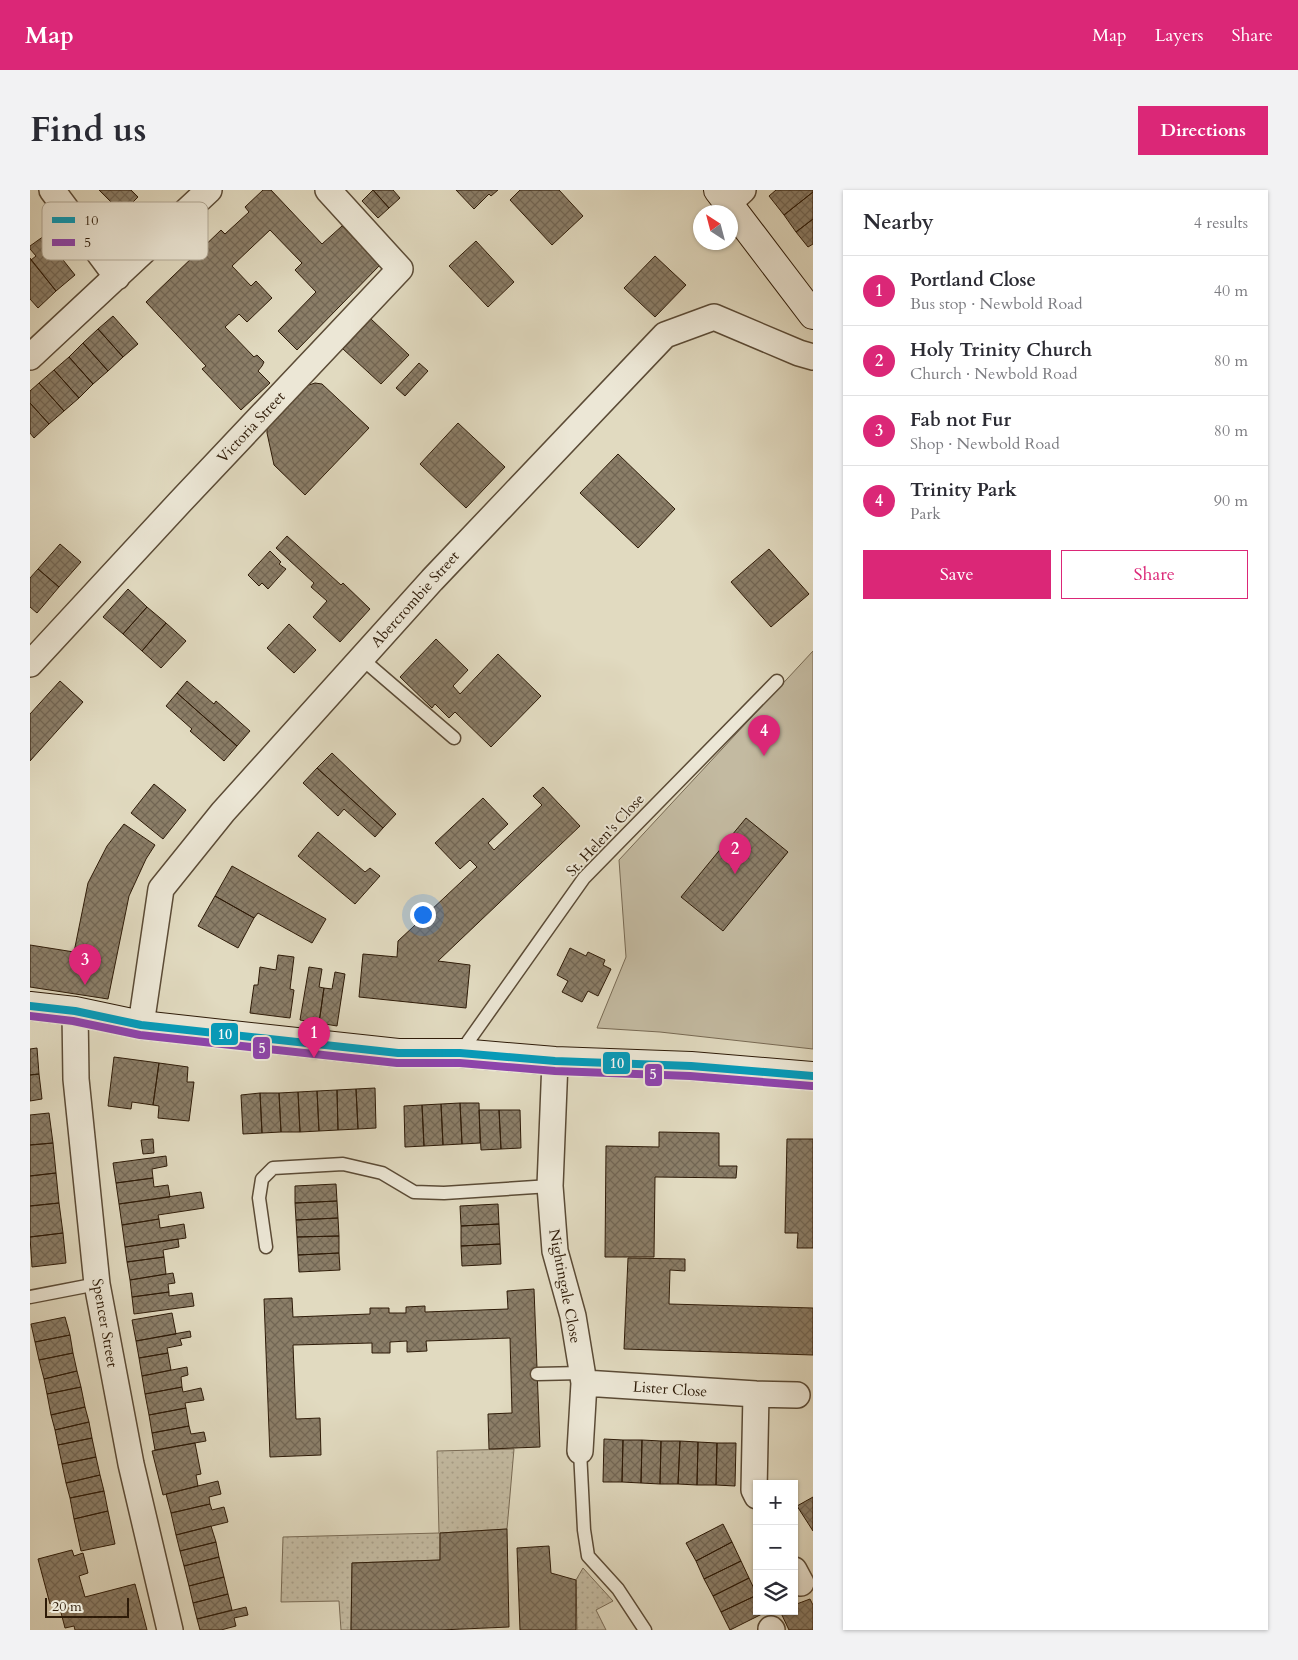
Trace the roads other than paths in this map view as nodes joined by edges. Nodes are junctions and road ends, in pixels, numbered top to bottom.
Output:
1 (52, 190) edge
2 (209, 190) edge
3 (328, 190) edge
4 (730, 195) edge
5 (61, 202) edge
6 (196, 202) edge
7 (104, 260) edge
8 (135, 260) edge
9 (117, 277) junction
10 (813, 315) edge
11 (30, 357) edge
12 (813, 357) edge
13 (361, 658) junction
14 (30, 664) edge
15 (777, 681) dead end
16 (454, 738) dead end
17 (30, 1006) edge
18 (75, 1011) junction
19 (141, 1025) junction
20 (460, 1052) junction
21 (555, 1061) junction
22 (813, 1076) edge
23 (550, 1186) junction
24 (266, 1247) dead end
25 (97, 1284) junction
26 (30, 1297) edge
27 (537, 1374) dead end
28 (583, 1378) junction
29 (756, 1394) junction
30 (797, 1395) dead end
31 (580, 1451) joint
32 (754, 1480) edge
33 (170, 1630) edge
34 (645, 1630) edge

1 - 5 street
2 - 6 street
3 - 14 street, Victoria Street
4 - 10 main road
7 - 9 street
8 - 9 street
9 - 11 street
12 - 13 street, Abercrombie Street
13 - 16 lane
13 - 19 street, Abercrombie Street
15 - 20 lane, St. Helen's Close
17 - 18 main road
18 - 19 main road
18 - 25 street, Spencer Street
19 - 20 main road
20 - 21 main road
21 - 22 main road
21 - 23 street, Nightingale Close
23 - 24 lane
23 - 28 street, Nightingale Close
25 - 26 lane
25 - 33 street, Spencer Street
27 - 28 lane
28 - 29 street, Lister Close
28 - 31 street, Nightingale Close
29 - 30 street, Lister Close
29 - 32 street
31 - 34 lane

